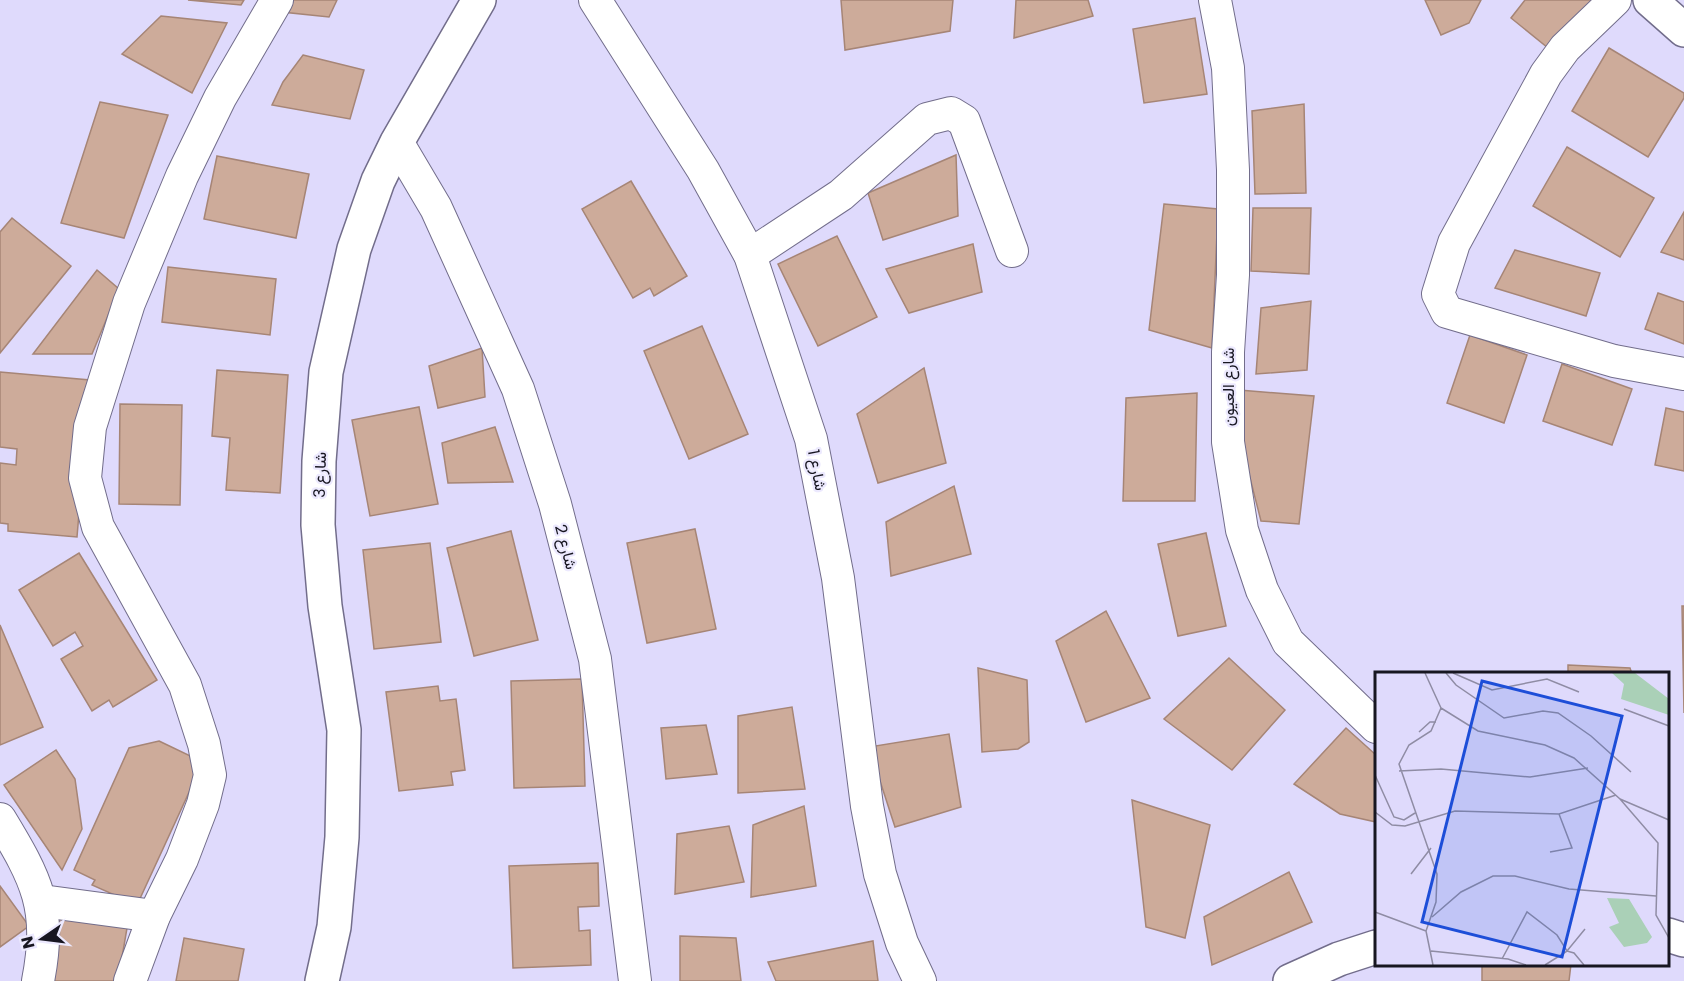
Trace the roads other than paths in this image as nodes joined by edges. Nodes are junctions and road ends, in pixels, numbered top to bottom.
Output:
1 (277, 0) edge
2 (479, 0) edge
3 (595, 0) edge
4 (1215, 0) edge
5 (1615, 0) edge
6 (1650, 0) edge
7 (1684, 30) edge
8 (397, 142) junction
9 (1012, 250) dead end
10 (750, 255) junction
11 (1684, 374) edge
12 (1375, 725) edge
13 (0, 819) edge
14 (42, 901) junction
15 (154, 916) junction
16 (1669, 935) edge
17 (1684, 940) edge
18 (1375, 947) edge
19 (38, 981) edge
20 (130, 981) edge
21 (322, 981) edge
22 (635, 981) edge
23 (920, 981) edge
24 (1290, 981) edge

1 - 15 street
2 - 8 street, شارع 3
3 - 10 street, شارع 1
4 - 12 street, شارع العيون
5 - 11 street
6 - 7 street
8 - 21 street, شارع 3
8 - 22 street, شارع 2
9 - 10 street
10 - 23 street, شارع 1
13 - 14 street
14 - 15 street
14 - 19 street
15 - 20 street
16 - 17 street
18 - 24 street

